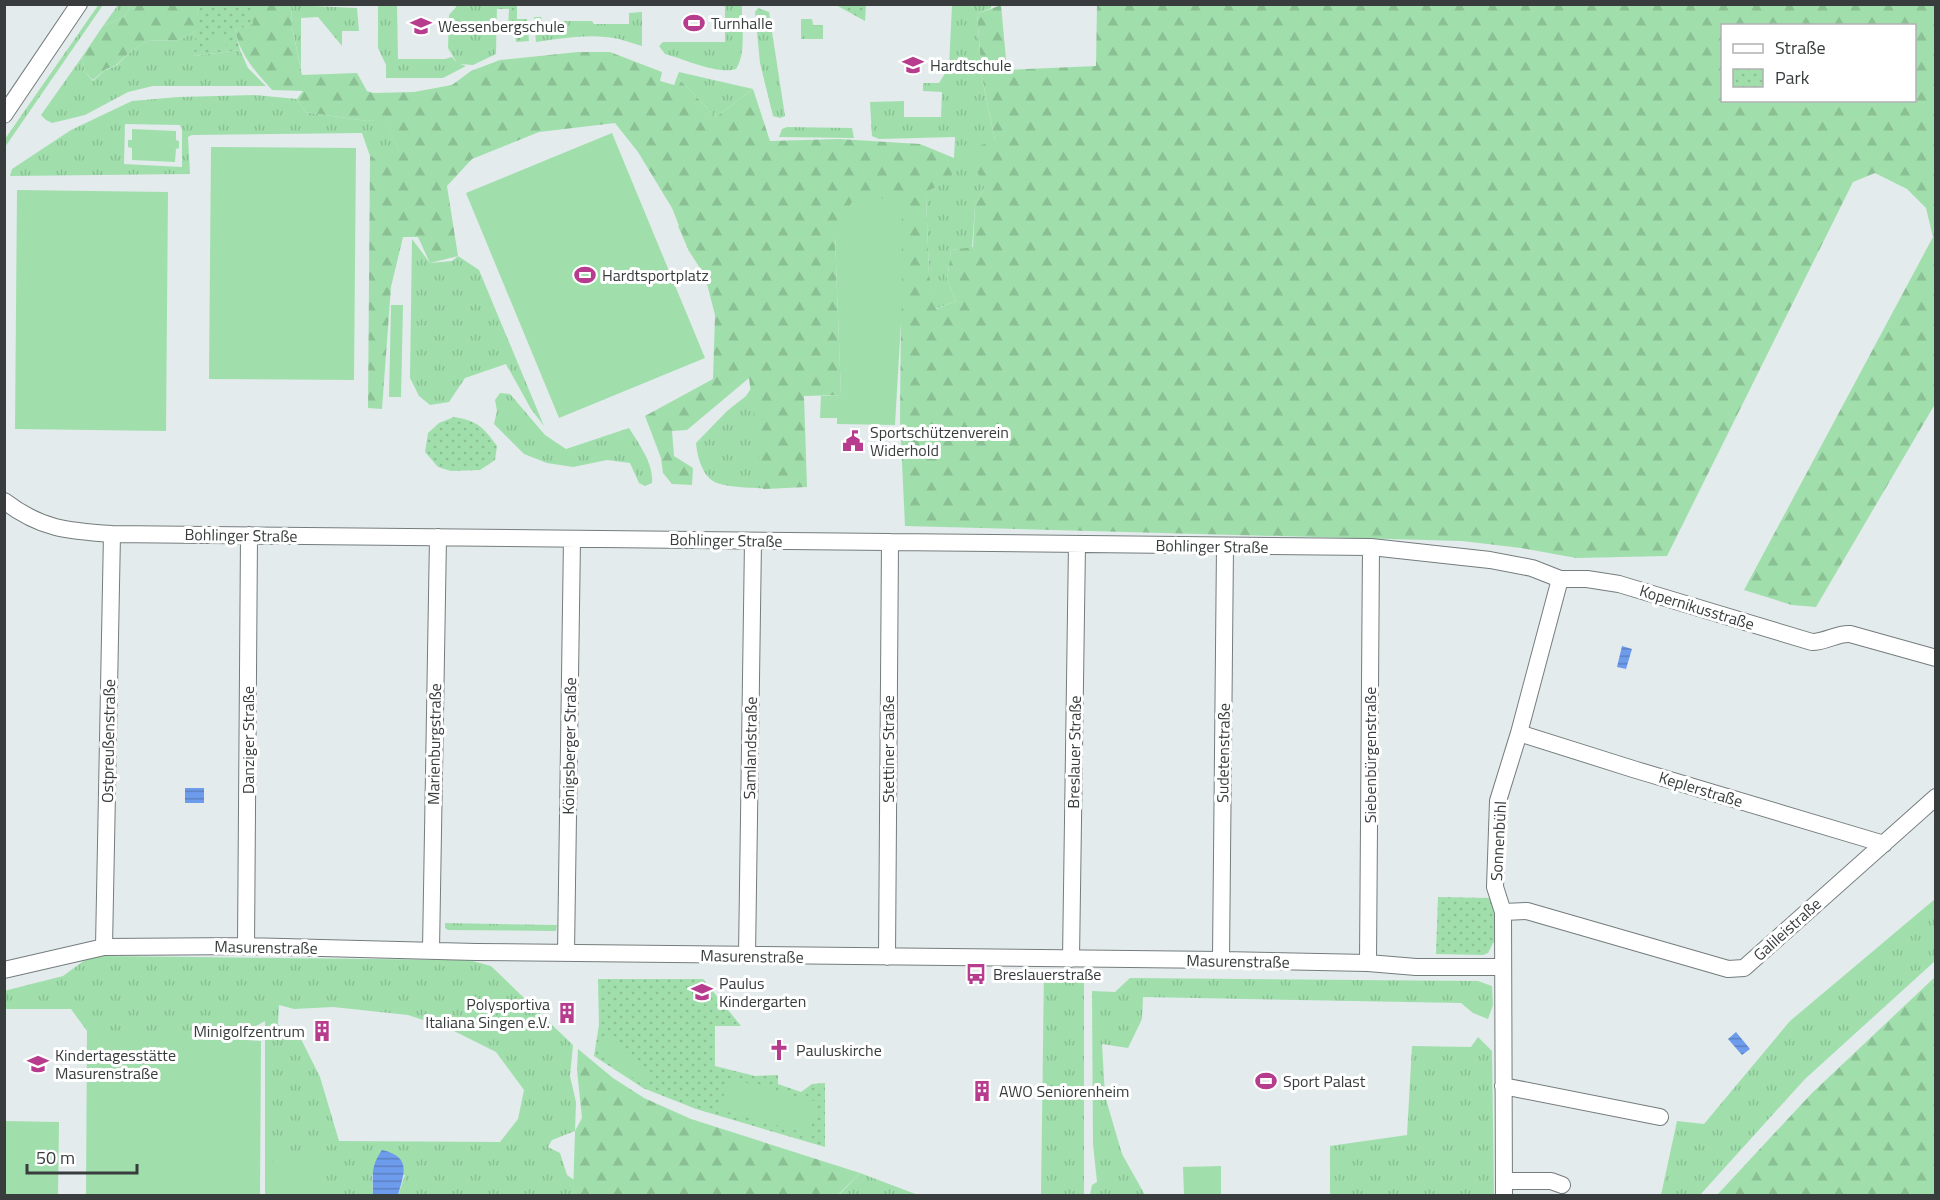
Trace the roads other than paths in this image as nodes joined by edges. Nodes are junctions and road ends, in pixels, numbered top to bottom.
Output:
1 (79, 4) edge
2 (4, 115) edge
3 (4, 501) edge
4 (112, 534) junction
5 (249, 535) junction
6 (438, 537) junction
7 (572, 539) junction
8 (753, 541) junction
9 (890, 542) junction
10 (1077, 544) junction
11 (1225, 546) junction
12 (1371, 547) junction
13 (1456, 555) joint
14 (1560, 579) junction
15 (1935, 658) edge
16 (1519, 732) junction
17 (1935, 798) edge
18 (1884, 844) junction
19 (1503, 912) junction
20 (246, 946) junction
21 (104, 947) junction
22 (430, 950) junction
23 (566, 953) junction
24 (747, 956) junction
25 (886, 957) junction
26 (1071, 960) junction
27 (1221, 960) junction
28 (1368, 963) junction
29 (1503, 967) junction
30 (4, 970) edge
31 (1503, 1086) junction
32 (1660, 1117) dead end
33 (1562, 1185) dead end
34 (1504, 1188) edge

1 - 2 street
3 - 4 street, Bohlinger Straße
4 - 5 street, Bohlinger Straße
4 - 21 street, Ostpreußenstraße
5 - 6 street, Bohlinger Straße
5 - 20 street, Danziger Straße
6 - 7 street, Bohlinger Straße
6 - 22 street, Marienburgstraße
7 - 8 street, Bohlinger Straße
7 - 23 street, Königsberger Straße
8 - 9 street, Bohlinger Straße
8 - 24 street, Samlandstraße
9 - 10 street, Bohlinger Straße
9 - 25 street, Stettiner Straße
10 - 11 street, Bohlinger Straße
10 - 26 street, Breslauer Straße
11 - 12 street, Bohlinger Straße
11 - 27 street, Sudetenstraße
12 - 13 street, Bohlinger Straße
12 - 28 street, Siebenbürgenstraße
13 - 14 street, Kopernikusstraße
14 - 15 street, Kopernikusstraße
14 - 16 street, Sonnenbühl
16 - 18 street, Keplerstraße
16 - 19 street, Sonnenbühl
17 - 18 street, Galileistraße
18 - 19 street, Galileistraße
19 - 29 street, Sonnenbühl
20 - 21 street, Masurenstraße
20 - 22 street, Masurenstraße
21 - 30 street, Masurenstraße
22 - 23 street, Masurenstraße
23 - 24 street, Masurenstraße
24 - 25 street, Masurenstraße
25 - 26 street, Masurenstraße
26 - 27 street, Masurenstraße
27 - 28 street, Masurenstraße
28 - 29 street, Masurenstraße
29 - 31 street, Sonnenbühl
31 - 32 street
31 - 34 street, Sonnenbühl
33 - 34 street, Sonnenbühl

